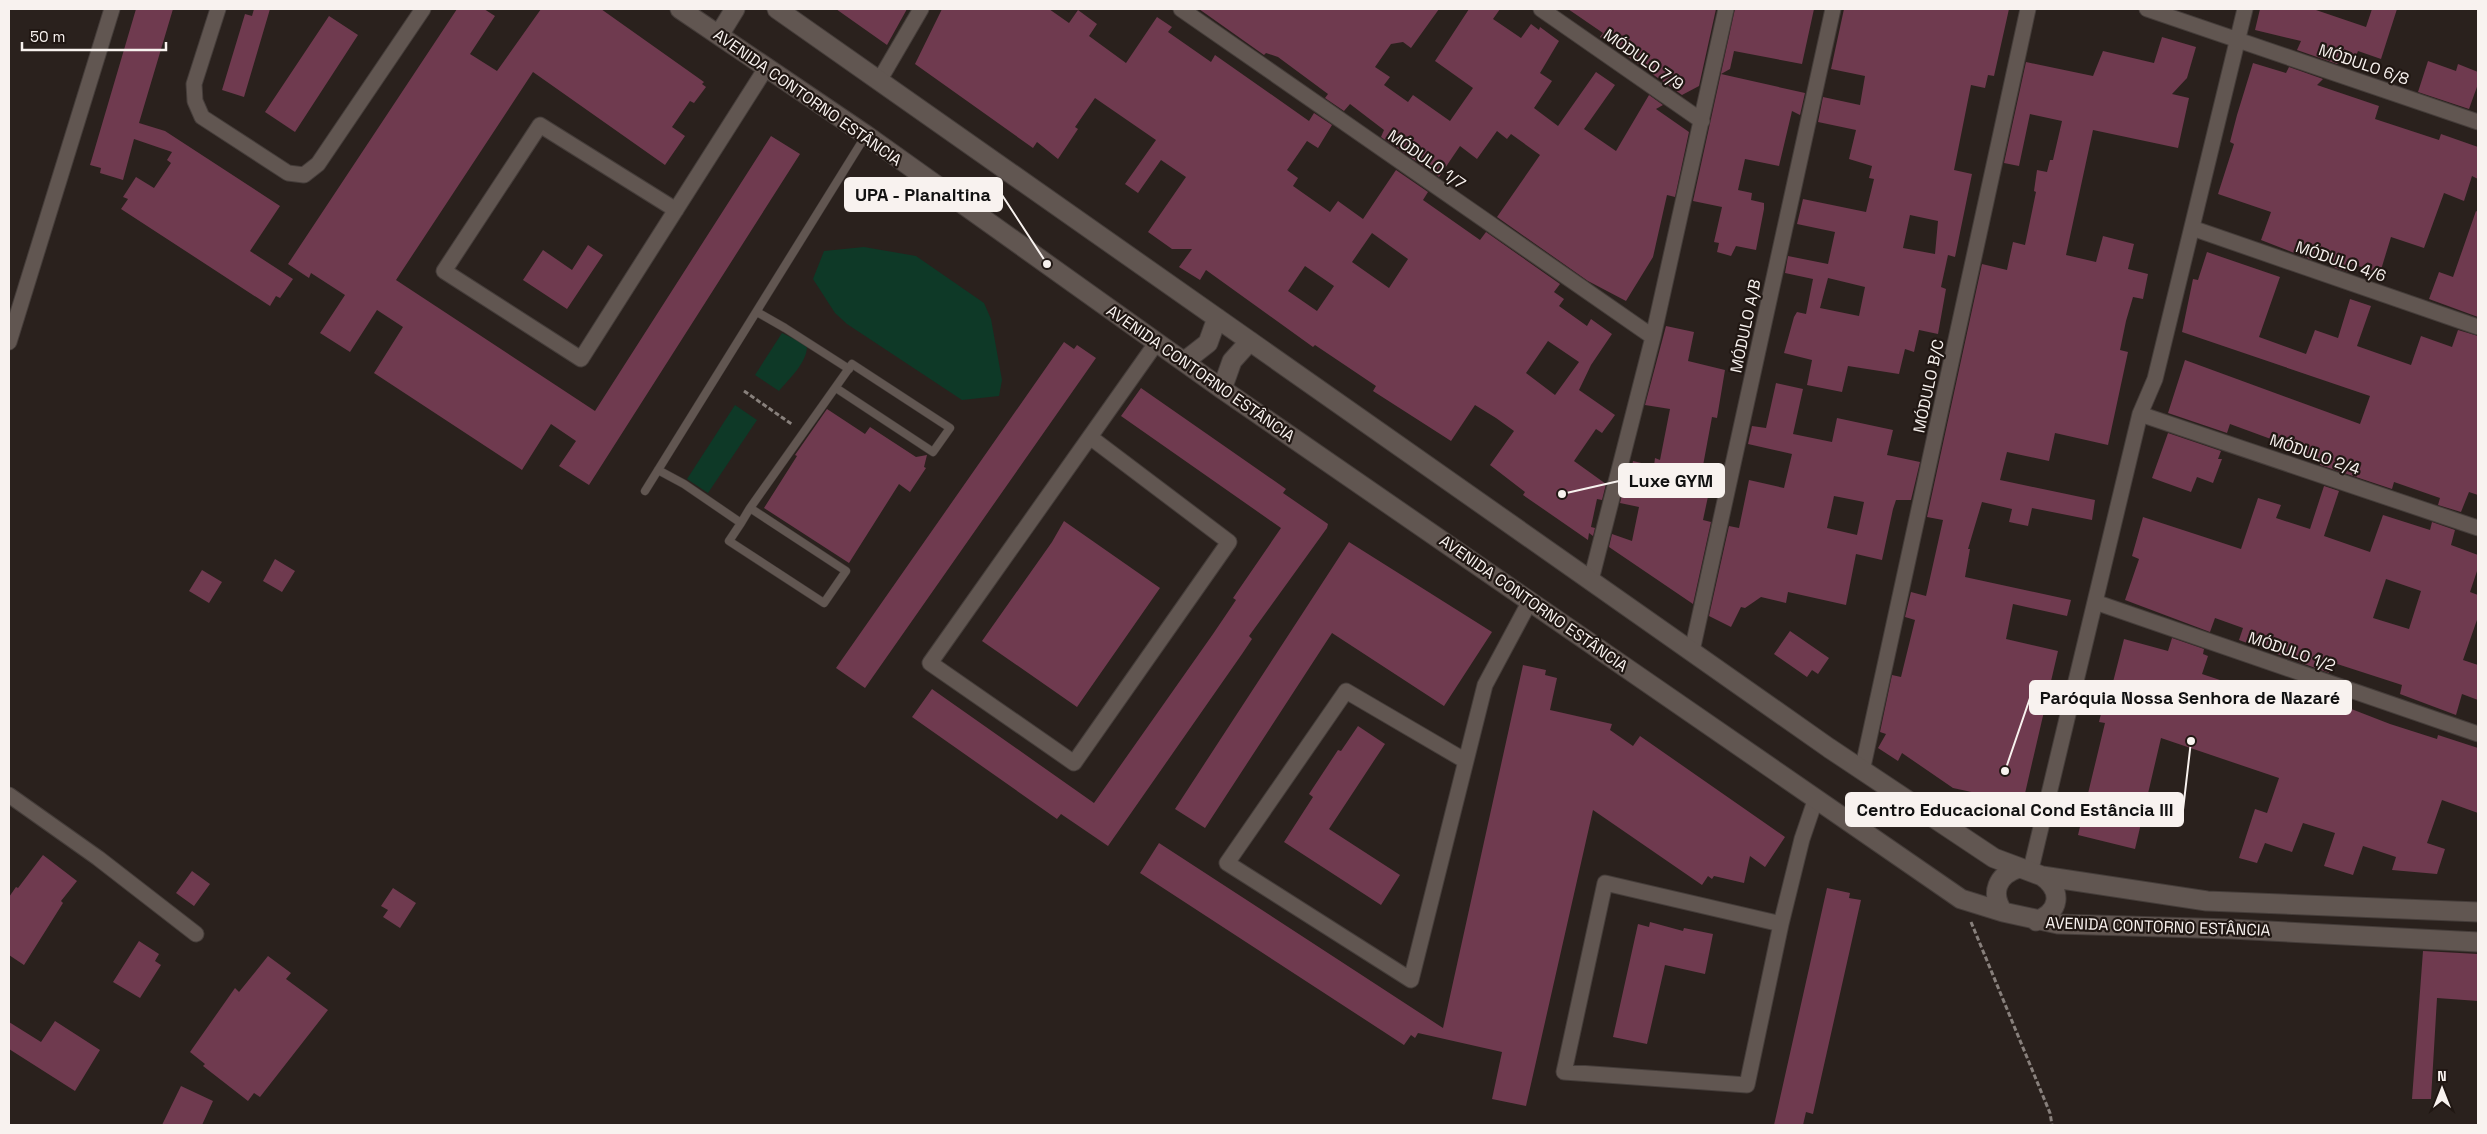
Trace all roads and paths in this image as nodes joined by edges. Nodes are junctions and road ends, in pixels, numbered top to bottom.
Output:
1 (112, 9) edge
2 (218, 9) edge
3 (424, 9) edge
4 (680, 9) edge
5 (735, 9) edge
6 (777, 9) edge
7 (921, 9) edge
8 (1181, 9) edge
9 (1541, 9) edge
10 (1726, 9) edge
11 (1833, 9) edge
12 (2028, 9) edge
13 (2147, 9) edge
14 (2245, 9) edge
15 (719, 35) junction
16 (2238, 39) junction
17 (766, 68) junction
18 (879, 81) junction
19 (1702, 121) junction
20 (2478, 122) edge
21 (866, 135) junction
22 (676, 210) junction
23 (2192, 228) junction
24 (757, 312) junction
25 (1217, 318) junction
26 (2478, 326) edge
27 (1652, 337) junction
28 (1250, 341) junction
29 (9, 342) edge
30 (1158, 342) junction
31 (1185, 362) junction
32 (849, 369) junction
33 (836, 388) junction
34 (1222, 388) junction
35 (744, 391) dead end
36 (2140, 414) junction
37 (804, 433) junction
38 (1090, 437) junction
39 (658, 470) junction
40 (644, 491) dead end
41 (750, 508) junction
42 (741, 523) junction
43 (2478, 528) edge
44 (1590, 580) junction
45 (1530, 601) junction
46 (2095, 602) junction
47 (1692, 651) junction
48 (2478, 734) edge
49 (1464, 760) junction
50 (1862, 771) junction
51 (9, 795) edge
52 (1816, 798) junction
53 (2030, 872) junction
54 (1961, 899) junction
55 (2003, 912) junction
56 (2478, 912) edge
57 (2036, 921) junction
58 (1781, 924) junction
59 (196, 934) dead end
60 (2478, 942) edge
61 (2052, 1125) edge

1 - 29 street
2 - 3 street
4 - 15 street, AVENIDA CONTORNO ESTÂNCIA
5 - 15 street
6 - 18 street, AVENIDA CONTORNO ESTÂNCIA
7 - 18 street
8 - 27 street, MÓDULO 1/7
9 - 19 street, MÓDULO 7/9
10 - 19 street
11 - 47 street, MÓDULO A/B
12 - 50 street, MÓDULO B/C
13 - 16 street, MÓDULO 6/8
14 - 16 street
15 - 17 street, AVENIDA CONTORNO ESTÂNCIA
16 - 20 street, MÓDULO 6/8
16 - 23 street
17 - 21 street, AVENIDA CONTORNO ESTÂNCIA
17 - 22 street
18 - 25 street, AVENIDA CONTORNO ESTÂNCIA
19 - 27 street
21 - 24 lane
21 - 30 street, AVENIDA CONTORNO ESTÂNCIA
22 - 22 street
23 - 26 street, MÓDULO 4/6
23 - 36 street
24 - 32 lane
24 - 39 lane
25 - 28 street, AVENIDA CONTORNO ESTÂNCIA
25 - 31 street
27 - 44 street
28 - 34 street
28 - 44 street, AVENIDA CONTORNO ESTÂNCIA
30 - 31 street, AVENIDA CONTORNO ESTÂNCIA
30 - 38 street
31 - 34 street, AVENIDA CONTORNO ESTÂNCIA
32 - 33 lane
32 - 33 lane
33 - 37 lane
34 - 45 street, AVENIDA CONTORNO ESTÂNCIA
35 - 37 path
36 - 43 street, MÓDULO 2/4
36 - 46 street
37 - 41 lane
38 - 38 street
39 - 40 lane
39 - 42 lane
41 - 42 lane
41 - 42 lane
44 - 47 street, AVENIDA CONTORNO ESTÂNCIA
45 - 49 street
45 - 52 street, AVENIDA CONTORNO ESTÂNCIA
46 - 48 street, MÓDULO 1/2
46 - 53 street
47 - 50 street, AVENIDA CONTORNO ESTÂNCIA
49 - 49 street
50 - 53 street, AVENIDA CONTORNO ESTÂNCIA
51 - 59 street
52 - 54 street, AVENIDA CONTORNO ESTÂNCIA
52 - 58 street
53 - 55 street
53 - 56 street, AVENIDA CONTORNO ESTÂNCIA
53 - 57 street
54 - 55 street, AVENIDA CONTORNO ESTÂNCIA
54 - 61 path
55 - 57 street, AVENIDA CONTORNO ESTÂNCIA
57 - 60 street, AVENIDA CONTORNO ESTÂNCIA
58 - 58 street

